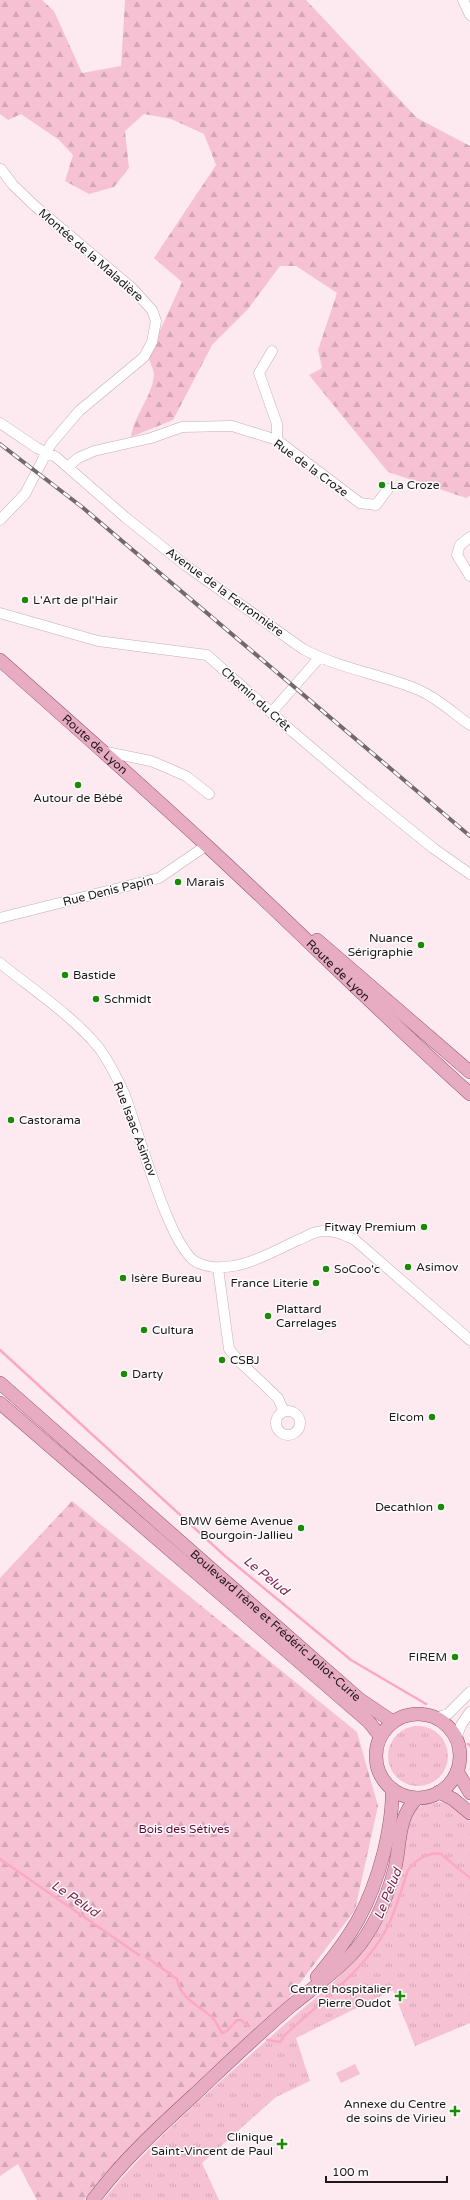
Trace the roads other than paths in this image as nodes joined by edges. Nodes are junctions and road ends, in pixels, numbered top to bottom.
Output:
1 (463, 0) edge
2 (470, 15) edge
3 (1, 169) edge
4 (272, 351) dead end
5 (0, 423) edge
6 (277, 440) junction
7 (47, 452) junction
8 (68, 467) junction
9 (388, 489) dead end
10 (0, 520) edge
11 (470, 537) edge
12 (470, 576) edge
13 (0, 613) edge
14 (319, 658) junction
15 (0, 660) edge
16 (271, 713) junction
17 (470, 725) edge
18 (106, 752) junction
19 (209, 794) dead end
20 (207, 845) junction
21 (470, 874) edge
22 (0, 918) edge
23 (0, 963) edge
24 (470, 1072) edge
25 (470, 1094) edge
26 (218, 1268) junction
27 (470, 1340) edge
28 (0, 1383) edge
29 (0, 1404) edge
30 (284, 1412) dead end
31 (470, 1692) edge
32 (470, 1712) edge
33 (436, 1718) junction
34 (393, 1722) junction
35 (380, 1736) junction
36 (456, 1739) junction
37 (457, 1771) junction
38 (392, 1789) junction
39 (439, 1792) junction
40 (470, 1793) edge
41 (417, 1798) junction
42 (470, 1813) edge
43 (292, 2005) junction
44 (93, 2200) edge

1 - 2 street
3 - 7 street, Montée de la Maladière
4 - 6 street
5 - 7 street, Avenue de la Ferronnière
6 - 8 street, Rue de la Croze
6 - 9 street, Rue de la Croze
7 - 8 street, Avenue de la Ferronnière
7 - 10 street, Montée de la Maladière
8 - 14 street, Avenue de la Ferronnière
11 - 12 street
13 - 16 street, Chemin du Crêt
14 - 16 street
14 - 17 street, Avenue de la Ferronnière
15 - 18 main road, Route de Lyon
16 - 21 street, Chemin du Crêt
18 - 19 street
18 - 20 main road, Route de Lyon
20 - 22 street, Rue Denis Papin
20 - 24 main road, Route de Lyon
20 - 25 main road, Route de Lyon
23 - 26 street, Rue Isaac Asimov
26 - 27 street, Rue Isaac Asimov
26 - 30 street
28 - 34 main road, Boulevard Irène et Frédéric Joliot-Curie
29 - 35 main road, Boulevard Irène et Frédéric Joliot-Curie
31 - 33 street
32 - 36 street
33 - 34 main road
33 - 36 main road
34 - 35 main road
35 - 38 main road
36 - 37 main road
37 - 39 main road
37 - 40 main road
38 - 41 main road
38 - 43 main road
39 - 41 main road
39 - 42 main road
41 - 43 main road
43 - 44 main road

